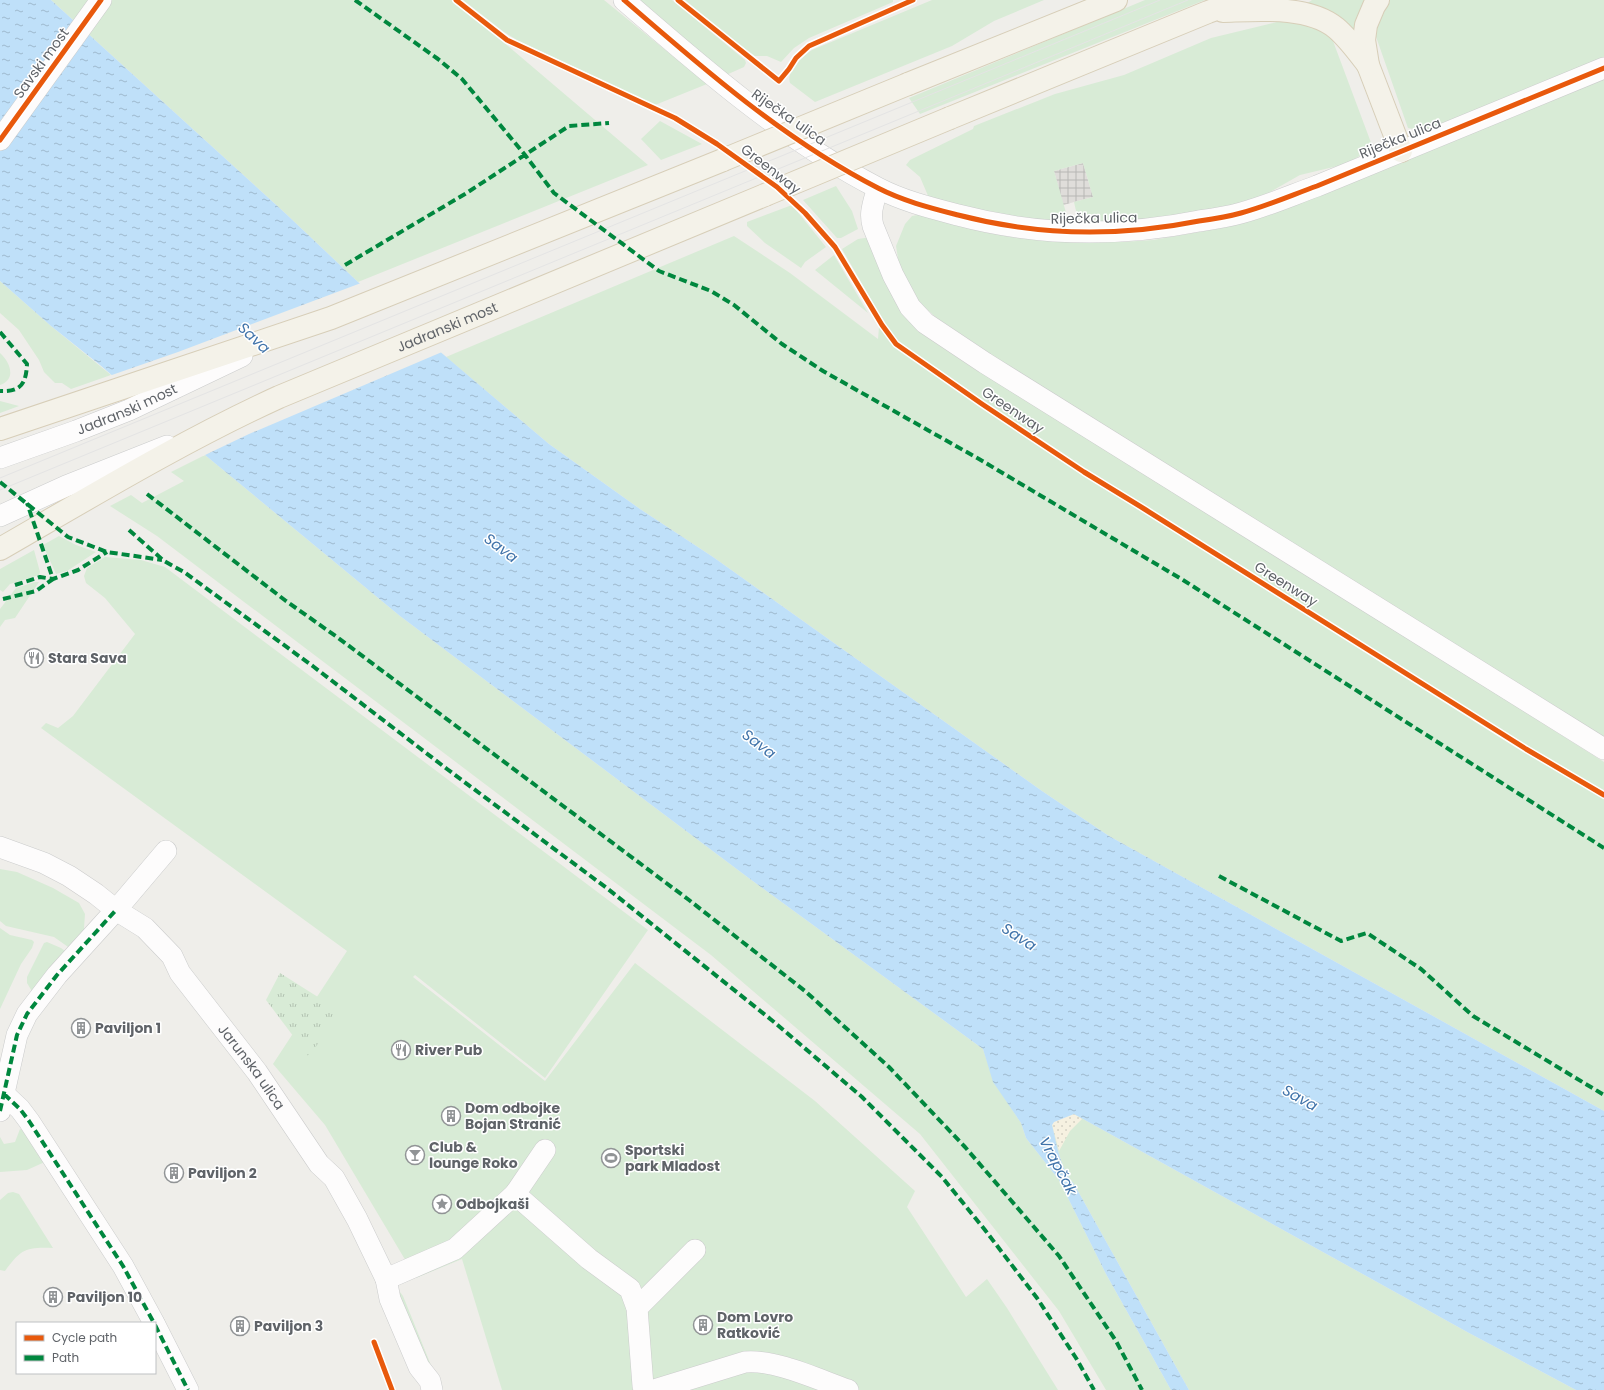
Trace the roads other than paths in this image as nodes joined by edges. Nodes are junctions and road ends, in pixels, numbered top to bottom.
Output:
1 (101, 0) edge
2 (624, 0) edge
3 (1116, 0) edge
4 (1241, 0) edge
5 (1378, 0) edge
6 (1208, 12) junction
7 (1368, 65) junction
8 (1604, 68) edge
9 (0, 140) edge
10 (1401, 151) junction
11 (875, 197) dead end
12 (293, 331) junction
13 (0, 429) edge
14 (205, 432) junction
15 (0, 458) edge
16 (0, 516) edge
17 (0, 549) edge
18 (1604, 749) edge
19 (0, 847) edge
20 (166, 851) dead end
21 (116, 910) junction
22 (2, 1103) edge
23 (545, 1150) dead end
24 (515, 1194) junction
25 (695, 1250) dead end
26 (388, 1289) junction
27 (637, 1308) junction
28 (153, 1322) edge
29 (156, 1328) edge
30 (419, 1367) junction
31 (188, 1390) edge
32 (423, 1390) edge
33 (432, 1390) edge
34 (645, 1390) edge
35 (654, 1390) edge
36 (848, 1390) edge

1 - 9 street, Savski most
2 - 10 street, Riječka ulica
3 - 12 main road, Jadranski most, bridge
4 - 6 main road, Jadranski most
5 - 7 main road
6 - 7 main road
6 - 14 main road, Jadranski most, bridge
7 - 10 main road
8 - 10 street, Riječka ulica
11 - 18 street
12 - 13 main road, Jadranski most
12 - 15 street, Jadranski most
14 - 16 street, Jadranski most
14 - 17 main road, Jadranski most
19 - 21 street, Jarunska ulica
20 - 21 street
21 - 22 street
21 - 26 street, Jarunska ulica
22 - 28 street
23 - 24 street
24 - 26 street
24 - 27 street
25 - 27 street
26 - 30 street, Jarunska ulica
27 - 34 street
29 - 31 street
30 - 32 street, Jarunska ulica
30 - 33 street, Jarunska ulica
35 - 36 street

